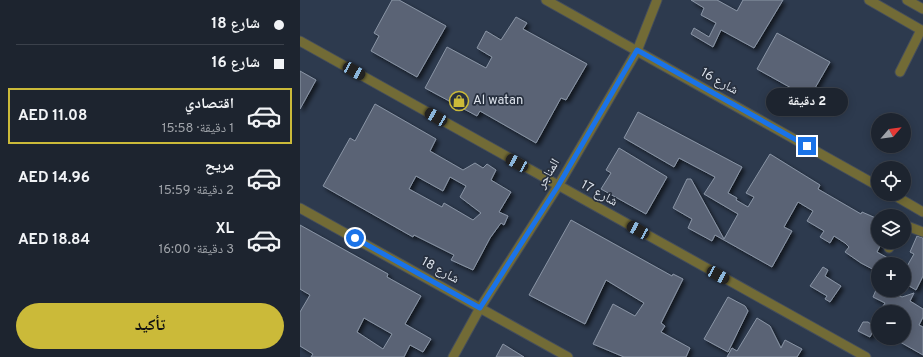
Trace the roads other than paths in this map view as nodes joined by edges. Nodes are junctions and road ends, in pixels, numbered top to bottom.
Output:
1 (546, 0) edge
2 (657, 0) edge
3 (869, 0) edge
4 (907, 0) edge
5 (923, 9) edge
6 (922, 30) edge
7 (300, 41) edge
8 (637, 50) junction
9 (900, 72) dead end
10 (871, 182) edge
11 (558, 186) junction
12 (904, 201) edge
13 (300, 208) edge
14 (923, 212) edge
15 (911, 228) edge
16 (923, 232) edge
17 (480, 308) junction
18 (453, 357) edge
19 (568, 357) edge
20 (866, 357) edge

1 - 8 street, شارع 16
2 - 8 street, المناجر
3 - 6 street
4 - 5 street
6 - 9 street
7 - 11 street, شارع 17
8 - 10 street, شارع 16
8 - 11 street, المناجر
11 - 17 street, المناجر
11 - 20 street, شارع 17
12 - 14 street
13 - 17 street, شارع 18
15 - 16 street
17 - 18 street, المناجر
17 - 19 street, شارع 18

